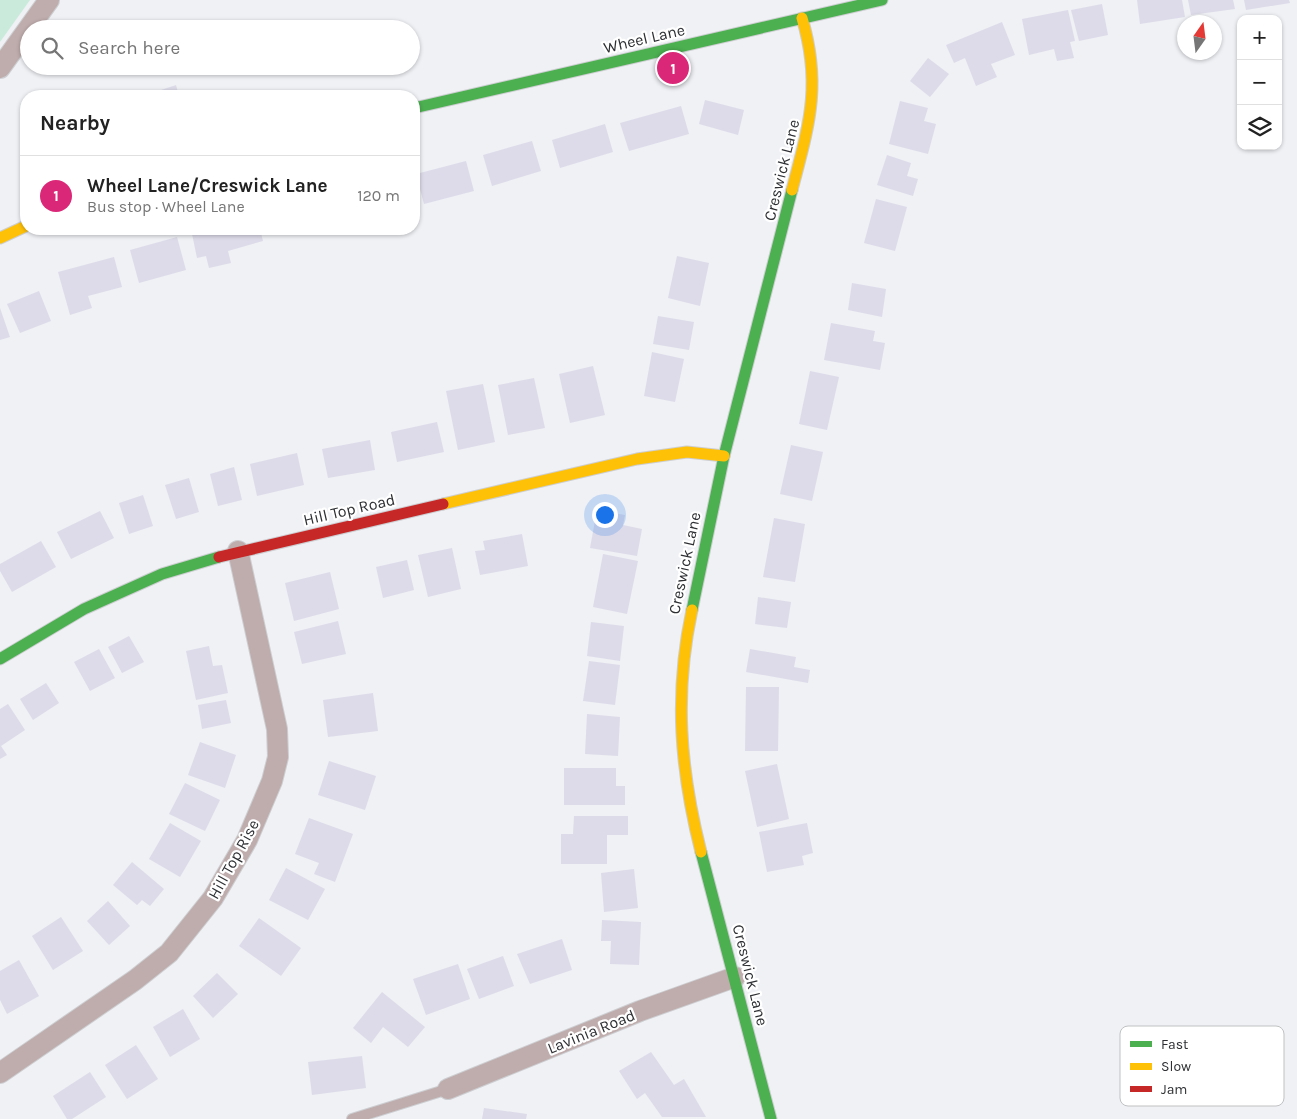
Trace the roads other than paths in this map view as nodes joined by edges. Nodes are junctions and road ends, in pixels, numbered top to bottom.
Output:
1 (49, 0) edge
2 (882, 0) edge
3 (802, 18) junction
4 (35, 20) edge
5 (20, 40) edge
6 (0, 68) edge
7 (420, 107) edge
8 (20, 229) edge
9 (0, 238) edge
10 (724, 456) junction
11 (238, 551) junction
12 (0, 658) edge
13 (735, 977) junction
14 (0, 1073) edge
15 (448, 1089) joint
16 (352, 1119) edge
17 (771, 1119) edge

1 - 4 street
2 - 3 street, Wheel Lane
3 - 7 street, Wheel Lane
3 - 10 street, Creswick Lane
5 - 6 street
8 - 9 street
10 - 11 street, Hill Top Road
10 - 13 street, Creswick Lane
11 - 12 street, Hill Top Road
11 - 14 street, Hill Top Rise
13 - 15 street, Lavinia Road
13 - 17 street, Creswick Lane
15 - 16 lane

